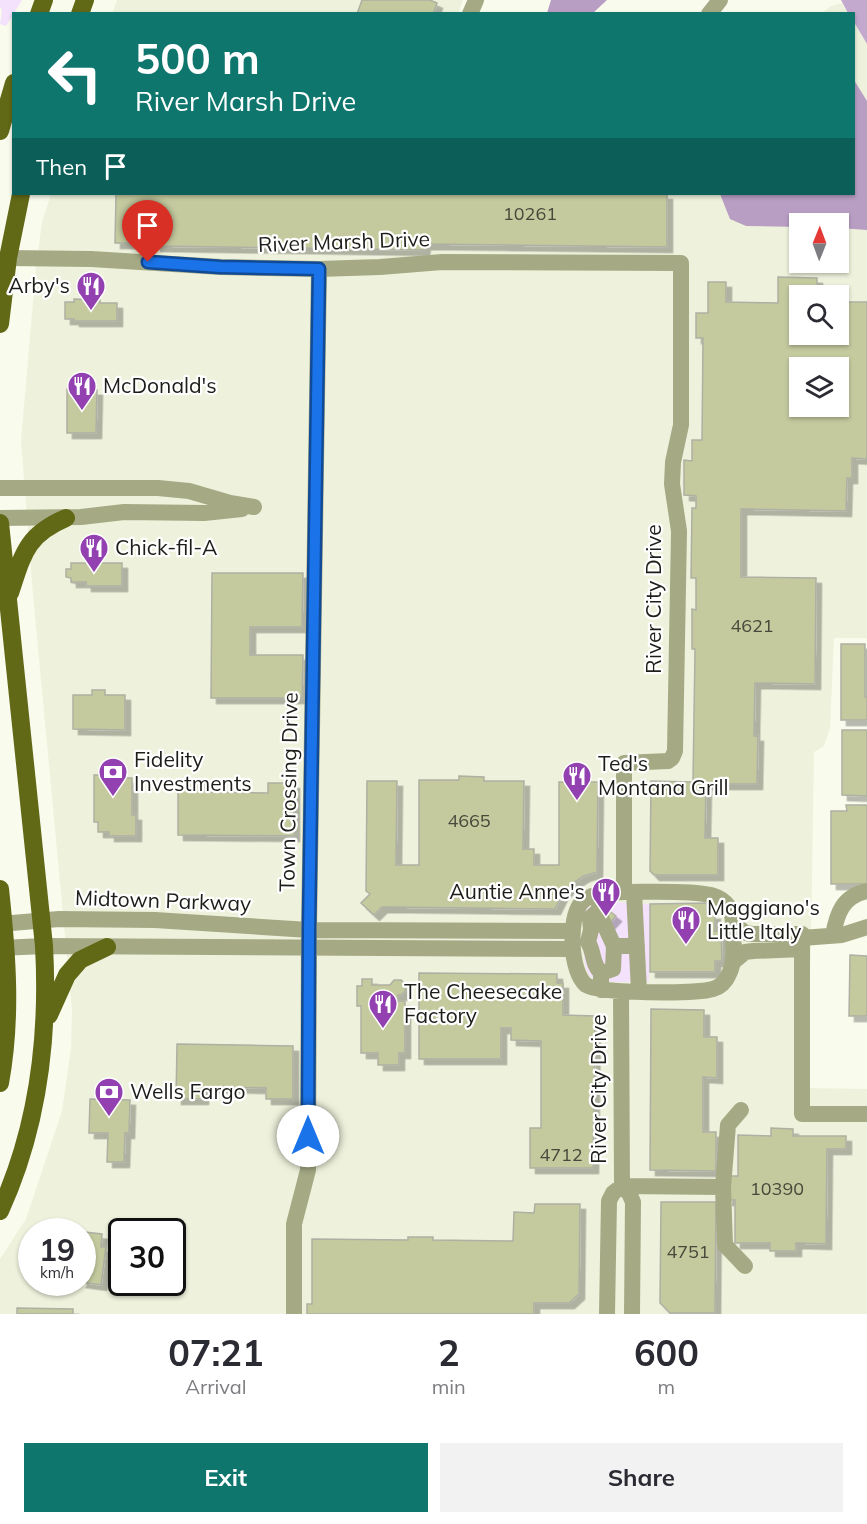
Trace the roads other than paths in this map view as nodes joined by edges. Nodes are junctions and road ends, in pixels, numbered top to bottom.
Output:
1 (720, 0) edge
2 (711, 12) edge
3 (12, 90) edge
4 (0, 131) edge
5 (21, 195) edge
6 (8, 258) junction
7 (681, 263) joint
8 (319, 269) junction
9 (0, 324) edge
10 (0, 488) edge
11 (0, 518) edge
12 (66, 518) junction
13 (0, 523) edge
14 (8, 600) junction
15 (0, 889) edge
16 (867, 891) edge
17 (629, 892) junction
18 (584, 919) junction
19 (41, 920) junction
20 (2, 924) edge
21 (733, 924) junction
22 (867, 927) edge
23 (309, 930) junction
24 (833, 935) junction
25 (802, 941) junction
26 (44, 946) junction
27 (107, 946) junction
28 (637, 946) junction
29 (308, 947) junction
30 (3, 948) edge
31 (573, 949) junction
32 (613, 950) junction
33 (733, 962) junction
34 (596, 963) junction
35 (577, 971) junction
36 (601, 990) junction
37 (639, 991) junction
38 (621, 992) junction
39 (45, 1025) junction
40 (0, 1083) edge
41 (741, 1110) dead end
42 (867, 1114) edge
43 (622, 1186) junction
44 (723, 1187) junction
45 (0, 1211) edge
46 (745, 1266) dead end
47 (294, 1314) edge
48 (607, 1314) edge
49 (632, 1314) edge

1 - 2 street
3 - 4 main road
5 - 6 main road
6 - 8 street, River Marsh Drive
6 - 9 main road
7 - 8 street, River Marsh Drive
7 - 17 street, River City Drive
8 - 23 street, Town Crossing Drive
10 - 12 street
11 - 12 street
12 - 14 main road
13 - 14 main road
14 - 19 main road
15 - 20 main road
16 - 24 street
17 - 18 street
17 - 21 street
17 - 28 street
18 - 23 street, Midtown Parkway
18 - 31 street
18 - 32 street
18 - 34 street
19 - 20 street, Midtown Parkway
19 - 23 street, Midtown Parkway
19 - 26 main road
20 - 30 main road
21 - 25 street
21 - 33 street
22 - 24 street
23 - 29 street, Town Crossing Drive
24 - 25 street
25 - 33 street
25 - 42 street
26 - 27 street, Midtown Parkway
26 - 30 street, Midtown Parkway
26 - 39 main road
27 - 29 street, Midtown Parkway
27 - 39 main road
28 - 32 street
28 - 37 street
29 - 31 street, Midtown Parkway
29 - 47 street, Town Crossing Drive
30 - 40 main road
31 - 35 street
32 - 34 street
33 - 37 street
34 - 35 street
34 - 36 street
35 - 36 street
36 - 38 street
37 - 38 street
38 - 43 street, River City Drive
39 - 45 main road
41 - 44 street
43 - 44 street
43 - 48 street, River City Drive
43 - 49 street, River City Drive
44 - 46 street

